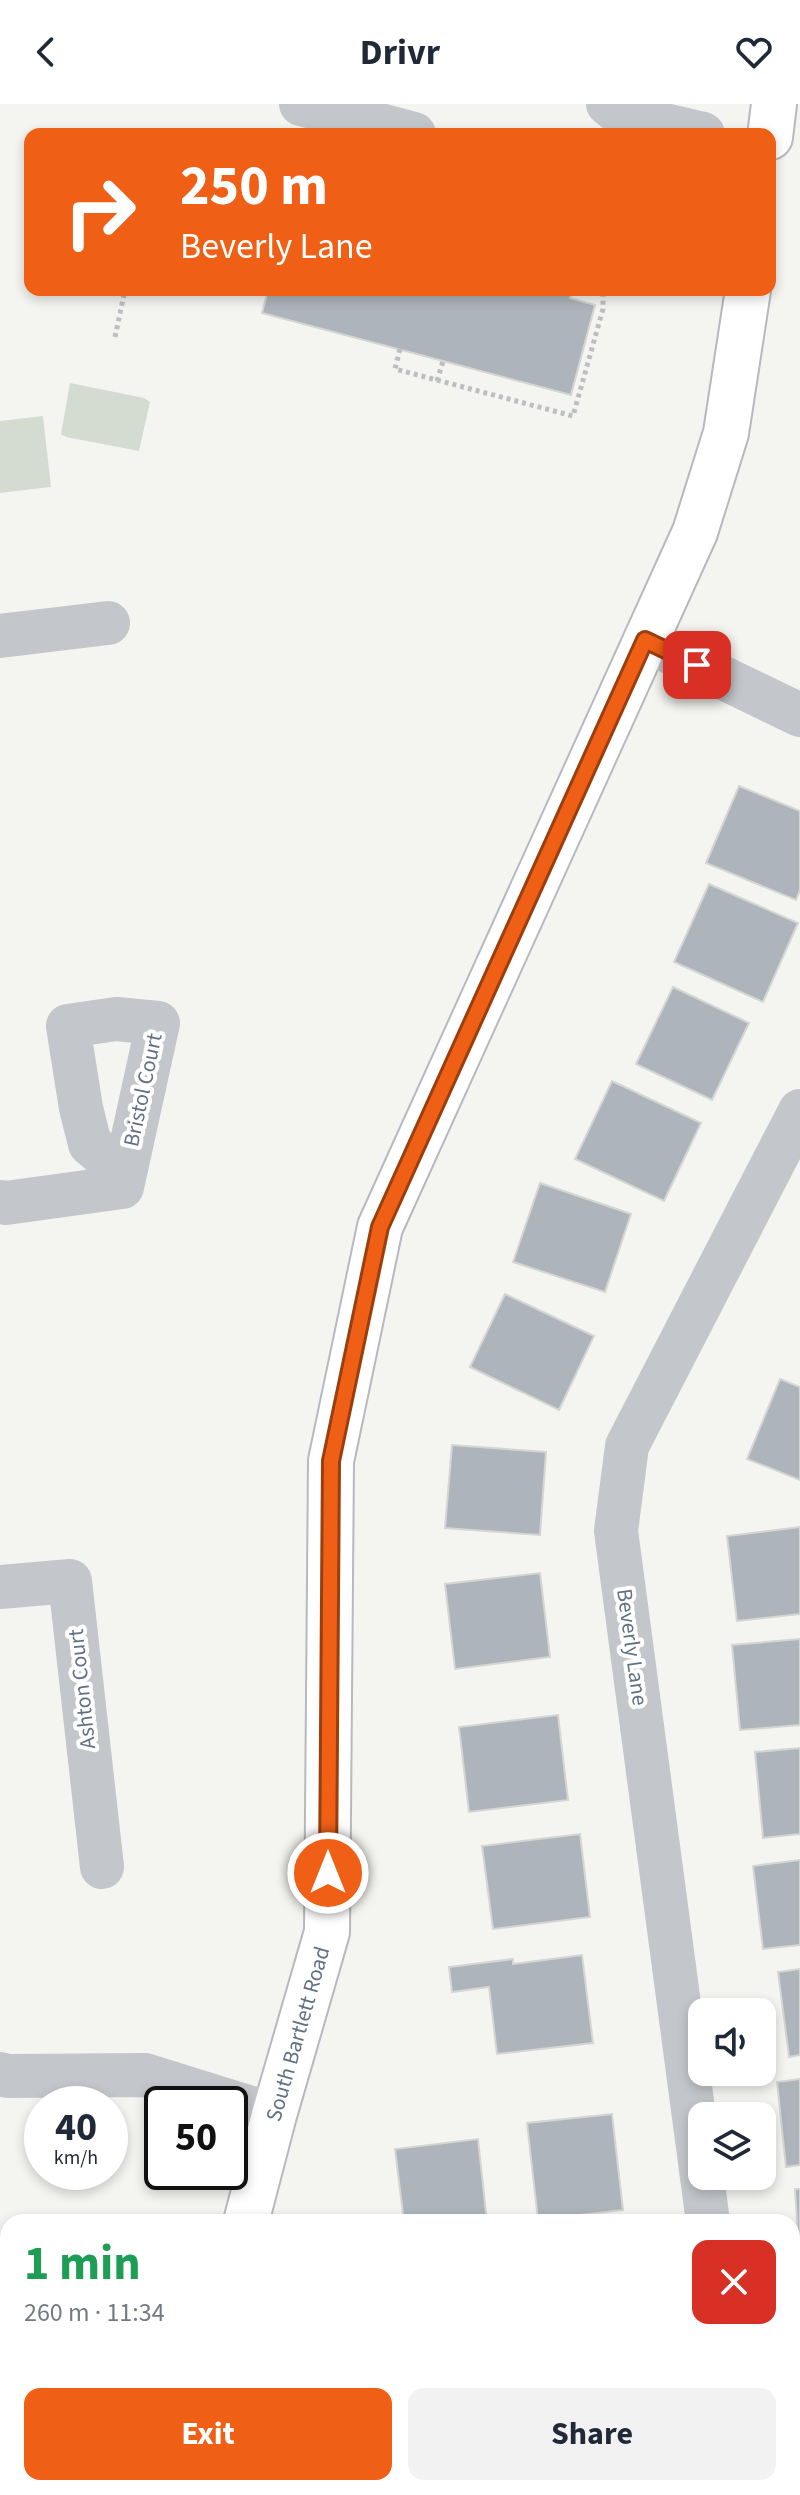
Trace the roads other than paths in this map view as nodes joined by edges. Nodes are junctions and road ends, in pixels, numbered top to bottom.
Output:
1 (301, 104) edge
2 (608, 104) edge
3 (774, 104) edge
4 (391, 128) edge
5 (677, 128) edge
6 (771, 128) edge
7 (747, 296) edge
8 (108, 623) dead end
9 (0, 636) edge
10 (645, 640) junction
11 (800, 715) edge
12 (800, 1111) edge
13 (790, 1157) edge
14 (125, 1173) dead end
15 (0, 1202) edge
16 (0, 1587) edge
17 (102, 1867) dead end
18 (0, 2074) edge
19 (274, 2115) junction
20 (248, 2214) edge
21 (707, 2214) edge

1 - 4 street
2 - 5 street
3 - 6 main road
7 - 10 main road, South Bartlett Road
8 - 9 street
10 - 11 street
10 - 19 main road, South Bartlett Road
12 - 13 street, Beverly Lane
13 - 21 street, Beverly Lane
14 - 15 street, Bristol Court
16 - 17 street, Ashton Court
18 - 19 street
19 - 20 main road, South Bartlett Road

